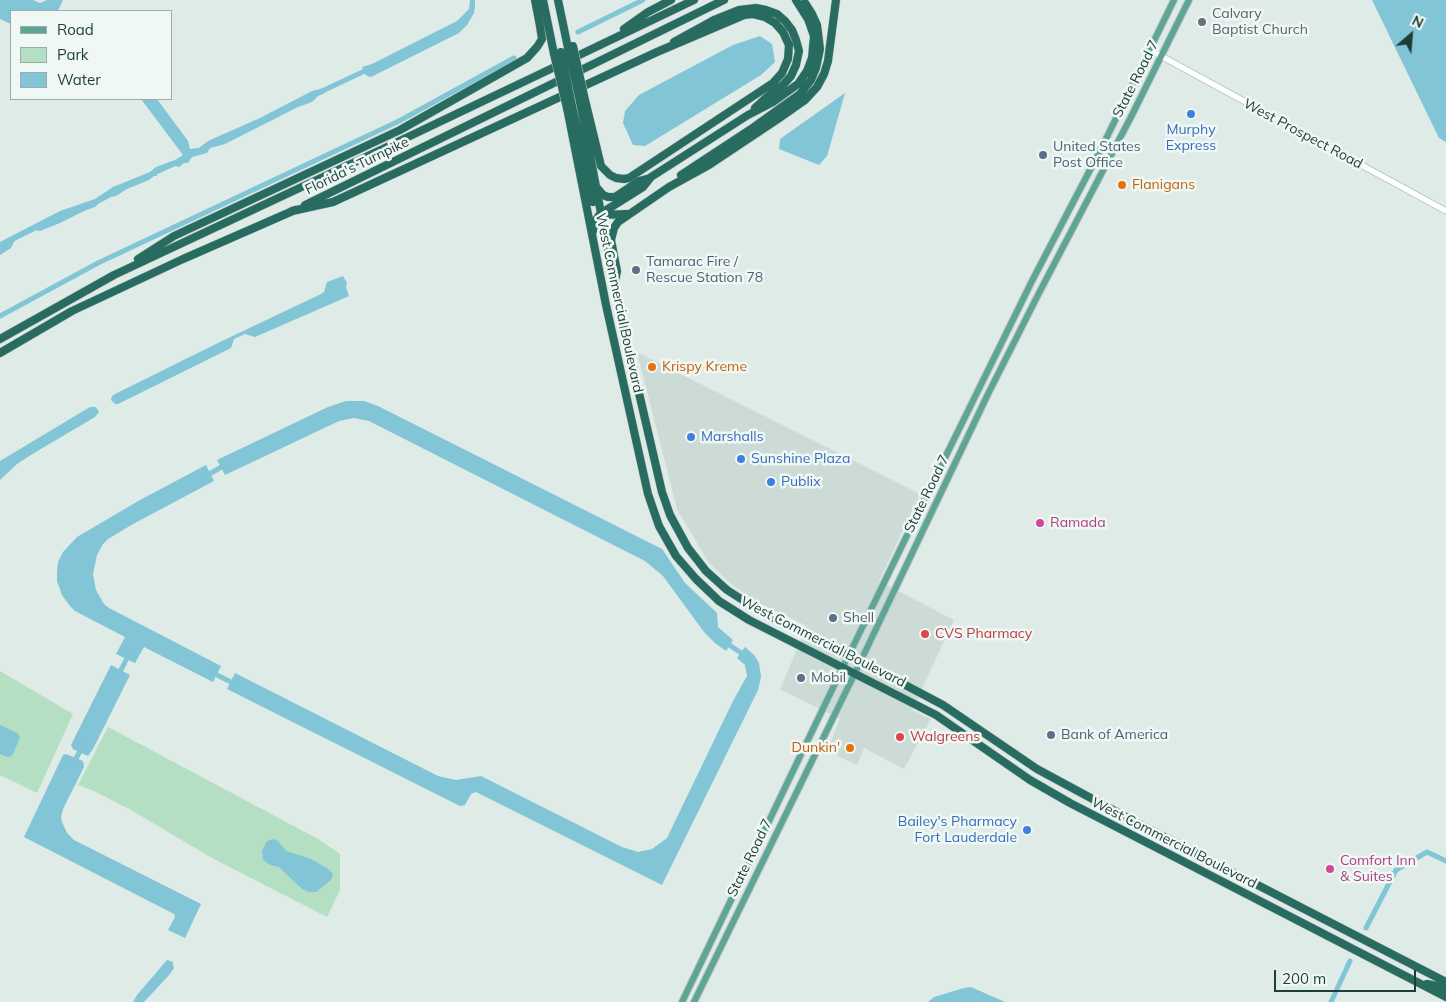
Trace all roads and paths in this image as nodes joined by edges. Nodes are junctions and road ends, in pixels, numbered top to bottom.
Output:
1 (535, 0) edge
2 (543, 0) edge
3 (558, 0) edge
4 (671, 0) edge
5 (694, 0) edge
6 (724, 0) edge
7 (796, 0) edge
8 (802, 0) edge
9 (836, 0) edge
10 (1174, 0) edge
11 (1189, 0) edge
12 (605, 42) junction
13 (1150, 49) junction
14 (658, 52) junction
15 (1161, 57) junction
16 (576, 104) junction
17 (748, 114) junction
18 (1088, 175) junction
19 (652, 177) junction
20 (595, 186) junction
21 (669, 187) junction
22 (1090, 195) junction
23 (1446, 211) edge
24 (292, 212) junction
25 (600, 214) junction
26 (627, 214) junction
27 (592, 240) junction
28 (114, 275) junction
29 (1033, 279) junction
30 (614, 286) junction
31 (1039, 293) junction
32 (0, 339) edge
33 (0, 353) edge
34 (986, 373) junction
35 (978, 390) junction
36 (988, 394) junction
37 (982, 408) junction
38 (933, 482) junction
39 (938, 501) junction
40 (848, 655) junction
41 (860, 661) junction
42 (842, 667) junction
43 (855, 673) junction
44 (1446, 982) edge
45 (1420, 983) junction
46 (1446, 990) edge
47 (1446, 997) edge
48 (682, 1002) edge
49 (694, 1002) edge

1 - 28 highway
2 - 16 highway, West Commercial Boulevard, bridge
3 - 16 highway, West Commercial Boulevard, bridge
4 - 12 highway
5 - 12 highway, Florida's Turnpike
6 - 24 highway, Florida's Turnpike
7 - 17 highway
8 - 21 highway
9 - 21 highway
10 - 13 main road, State Road 7
11 - 15 main road, State Road 7
12 - 28 highway, Florida's Turnpike
13 - 15 main road, West Prospect Road
13 - 18 main road, State Road 7
14 - 16 highway
14 - 17 highway
14 - 24 highway
15 - 22 main road, State Road 7
15 - 23 main road, West Prospect Road
16 - 20 highway, West Commercial Boulevard
16 - 25 highway
16 - 27 highway, West Commercial Boulevard
17 - 19 highway
18 - 22 main road
18 - 29 main road, State Road 7
19 - 20 highway
19 - 25 highway
20 - 25 highway, West Commercial Boulevard
21 - 26 highway
22 - 31 main road, State Road 7
24 - 33 highway, Florida's Turnpike
25 - 26 highway
25 - 27 highway
25 - 30 highway, West Commercial Boulevard
26 - 30 highway
27 - 42 highway, West Commercial Boulevard
28 - 32 highway, Florida's Turnpike
29 - 31 main road
29 - 34 main road, State Road 7
30 - 40 highway, West Commercial Boulevard
31 - 36 main road, State Road 7
34 - 35 main road, State Road 7
34 - 36 main road
35 - 37 main road
35 - 38 main road, State Road 7
36 - 37 main road, State Road 7
37 - 39 main road, State Road 7
38 - 39 main road
38 - 40 main road, State Road 7
39 - 41 main road, State Road 7
40 - 41 highway, West Commercial Boulevard
40 - 42 main road, State Road 7
41 - 43 main road, State Road 7
41 - 44 highway, West Commercial Boulevard
42 - 43 highway, West Commercial Boulevard
42 - 48 main road, State Road 7
43 - 45 highway, West Commercial Boulevard
43 - 49 main road, State Road 7
45 - 46 highway
45 - 47 highway, West Commercial Boulevard

